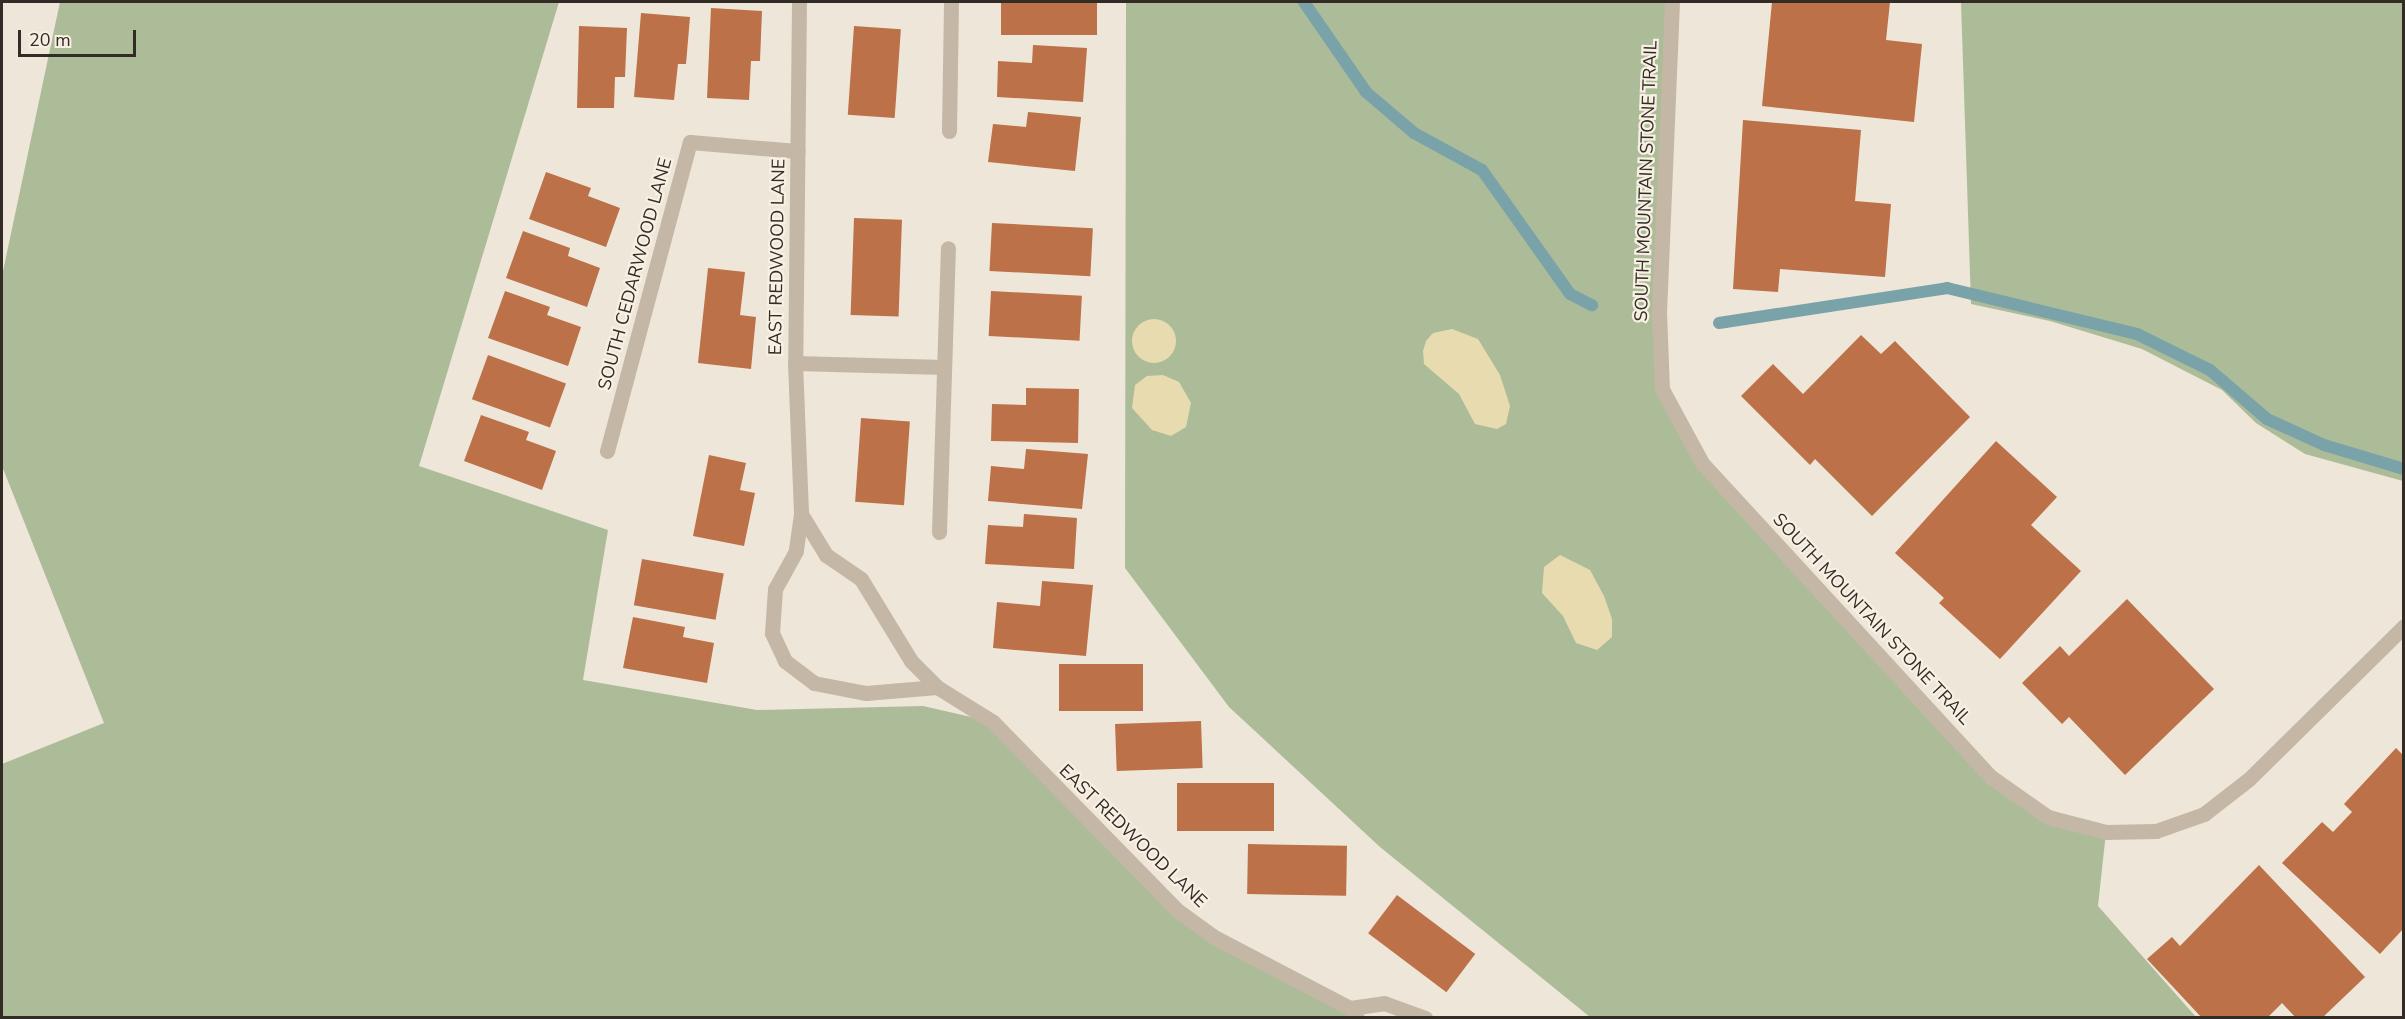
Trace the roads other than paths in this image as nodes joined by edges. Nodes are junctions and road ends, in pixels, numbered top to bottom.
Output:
1 (799, 2) edge
2 (951, 2) edge
3 (1672, 2) edge
4 (949, 131) dead end
5 (798, 151) junction
6 (948, 248) dead end
7 (795, 363) junction
8 (944, 368) junction
9 (607, 451) dead end
10 (801, 514) junction
11 (939, 532) dead end
12 (2403, 626) edge
13 (937, 687) junction
14 (1354, 1013) edge
15 (1425, 1017) edge

1 - 5 street, EAST REDWOOD LANE
2 - 4 street
3 - 12 street, SOUTH MOUNTAIN STONE TRAIL
5 - 7 street, EAST REDWOOD LANE
5 - 9 street, SOUTH CEDARWOOD LANE
6 - 8 street
7 - 8 street
7 - 10 street, EAST REDWOOD LANE
8 - 11 street
10 - 13 street, EAST REDWOOD LANE
10 - 13 street, EAST REDWOOD LANE
13 - 14 street, EAST REDWOOD LANE
14 - 15 street, EAST REDWOOD LANE

